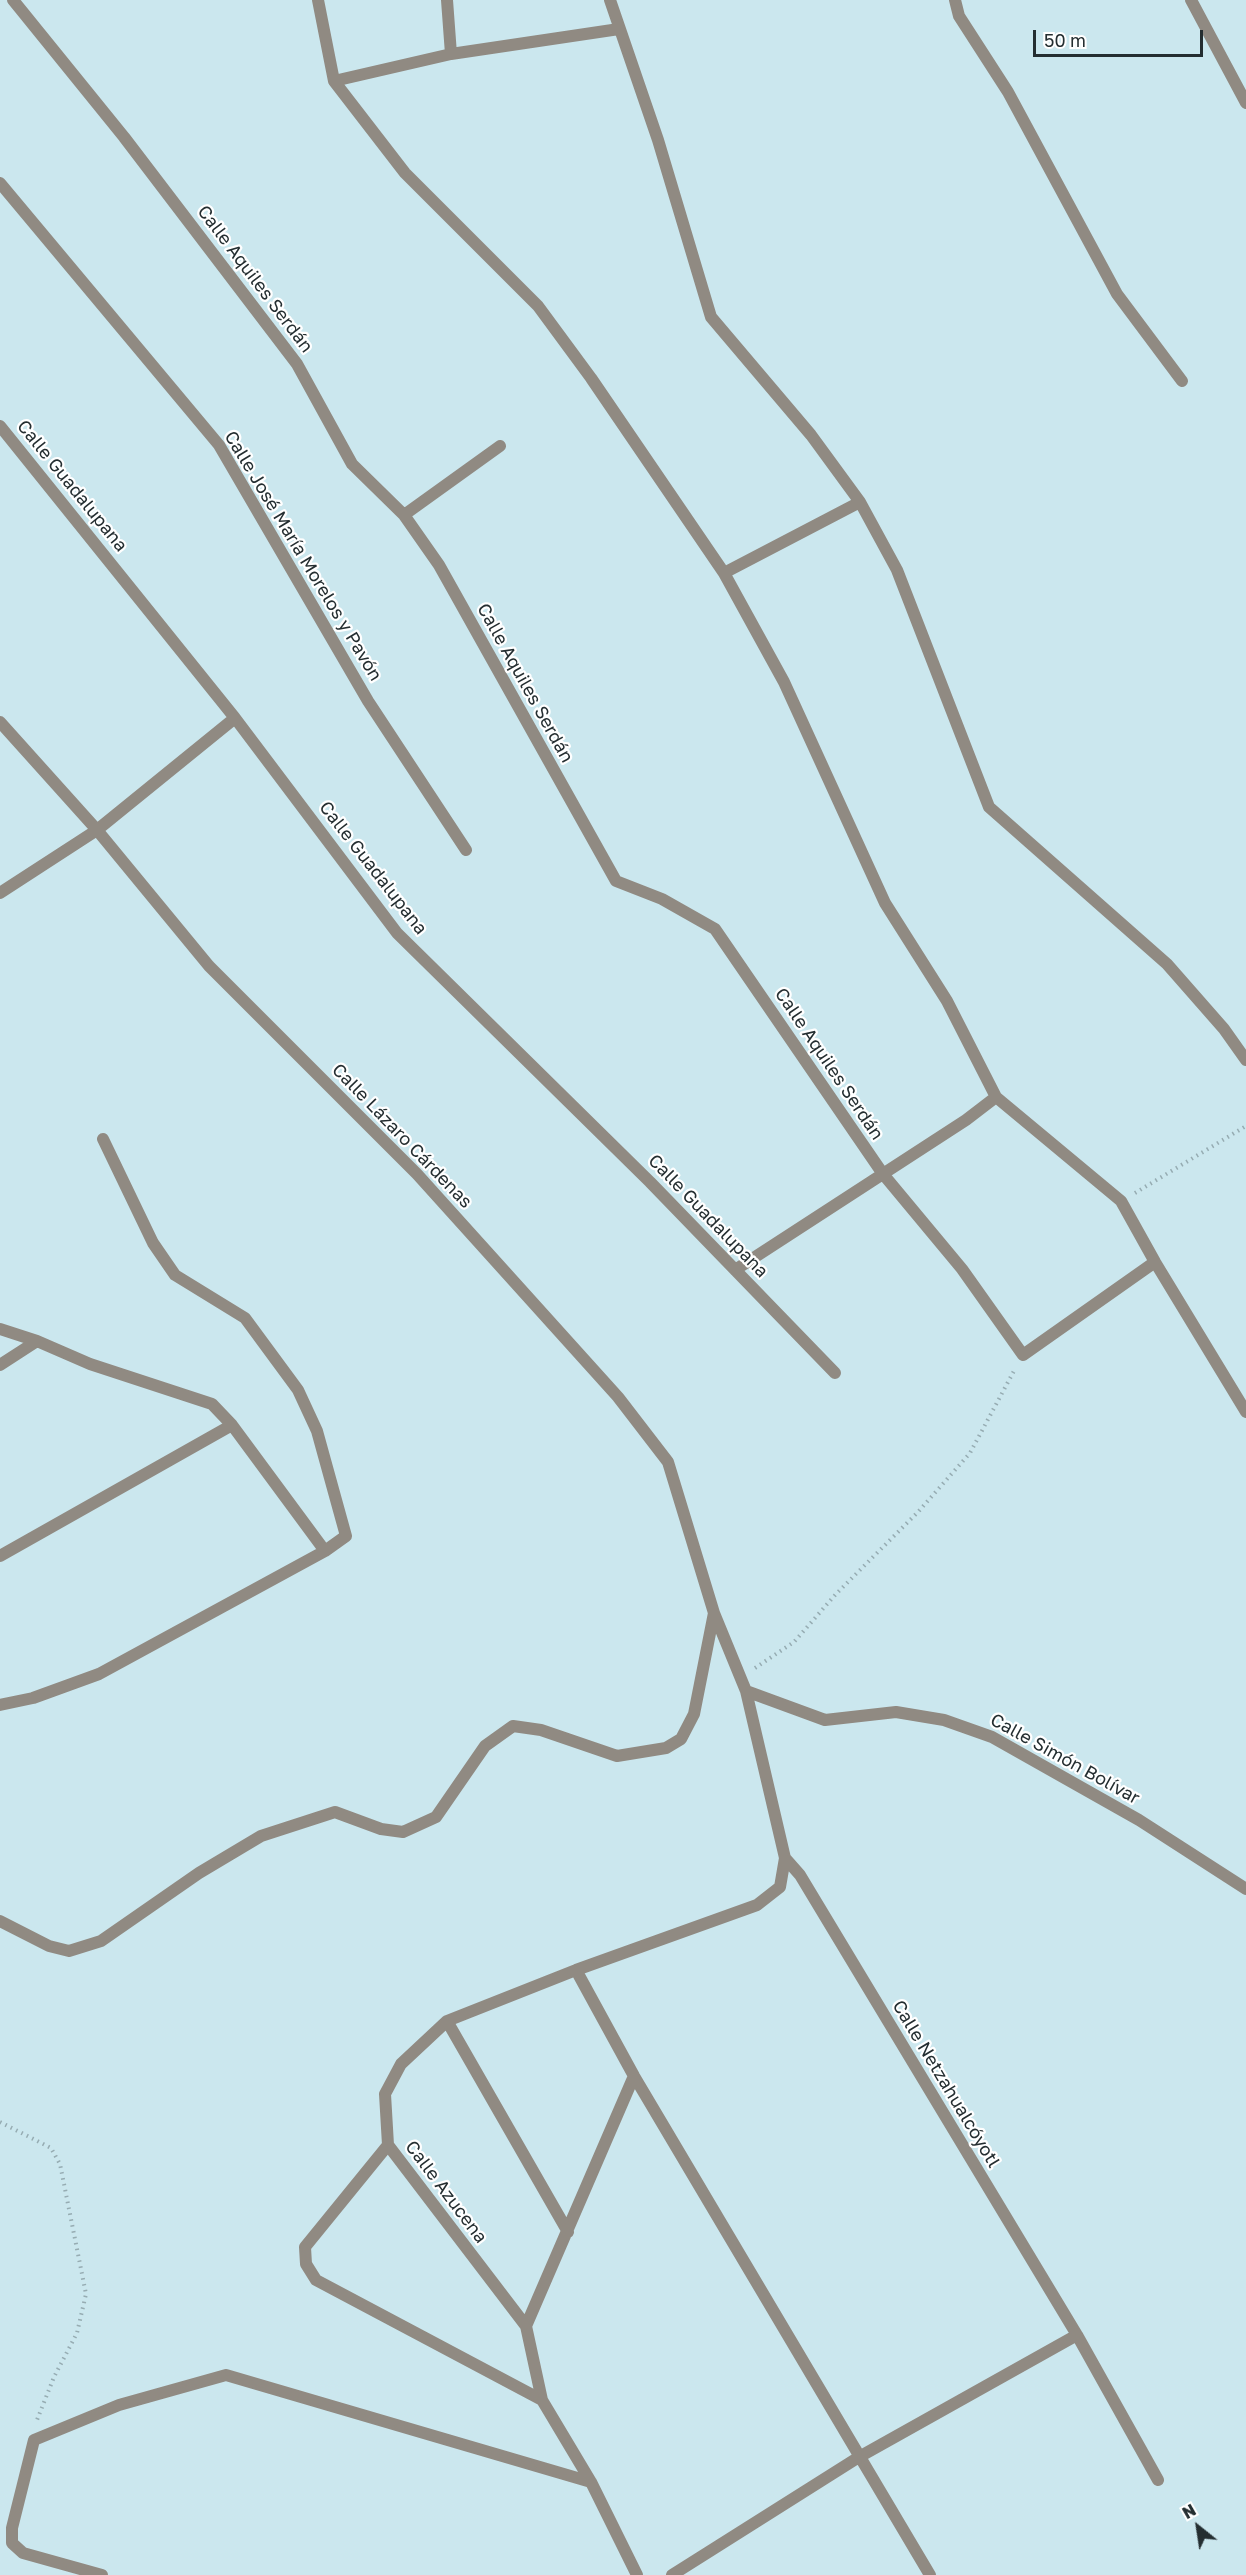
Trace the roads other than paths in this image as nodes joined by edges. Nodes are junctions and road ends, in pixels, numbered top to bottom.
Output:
1 (13, 0) edge
2 (318, 0) edge
3 (447, 0) edge
4 (610, 0) edge
5 (955, 0) edge
6 (1191, 0) edge
7 (619, 29) junction
8 (451, 54) junction
9 (334, 81) junction
10 (1246, 103) edge
11 (0, 183) edge
12 (1182, 381) dead end
13 (0, 426) edge
14 (500, 447) dead end
15 (860, 502) junction
16 (404, 515) junction
17 (724, 573) junction
18 (235, 718) junction
19 (0, 722) edge
20 (97, 830) junction
21 (466, 850) dead end
22 (0, 893) edge
23 (1246, 1060) edge
24 (996, 1096) junction
25 (103, 1139) dead end
26 (883, 1174) junction
27 (1155, 1262) junction
28 (735, 1269) junction
29 (0, 1329) edge
30 (37, 1341) junction
31 (0, 1365) edge
32 (835, 1372) dead end
33 (1246, 1412) edge
34 (232, 1425) junction
35 (325, 1551) junction
36 (0, 1556) edge
37 (714, 1612) junction
38 (741, 1678) joint
39 (746, 1690) junction
40 (0, 1705) edge
41 (784, 1858) junction
42 (1246, 1889) edge
43 (0, 1921) edge
44 (576, 1970) junction
45 (447, 2021) junction
46 (634, 2076) junction
47 (388, 2145) junction
48 (568, 2232) junction
49 (526, 2326) junction
50 (1077, 2335) junction
51 (542, 2400) junction
52 (859, 2457) junction
53 (1158, 2480) dead end
54 (591, 2482) junction
55 (102, 2575) edge
56 (637, 2575) edge
57 (672, 2575) edge
58 (930, 2575) edge

1 - 16 street, Calle Aquiles Serdán
2 - 9 street
3 - 8 street
4 - 7 street
5 - 12 street
6 - 10 street
7 - 8 street
7 - 15 street
8 - 9 street
9 - 17 street
11 - 21 street, Calle José María Morelos y Pavón
13 - 18 street, Calle Guadalupana
14 - 16 street
15 - 17 street
15 - 23 street
16 - 26 street, Calle Aquiles Serdán
17 - 24 street
18 - 20 street
18 - 28 street, Calle Guadalupana
19 - 20 street, Calle Lázaro Cárdenas
20 - 22 street
20 - 37 street, Calle Lázaro Cárdenas
24 - 26 street
24 - 27 street
25 - 35 street
26 - 27 street, Calle Aquiles Serdán
26 - 28 street
27 - 33 street
28 - 32 street, Calle Guadalupana
29 - 30 street
30 - 31 street
30 - 34 street
34 - 35 street
34 - 36 street
35 - 40 street
37 - 38 street, Calle Lázaro Cárdenas
37 - 43 street
38 - 39 street, Calle Netzahualcóyotl
39 - 41 street, Calle Netzahualcóyotl
39 - 42 street, Calle Simón Bolívar
41 - 44 street, Calle Azucena
41 - 50 street, Calle Netzahualcóyotl
44 - 45 street, Calle Azucena
44 - 46 street
45 - 47 street, Calle Azucena
45 - 48 street
46 - 48 street
46 - 52 street
47 - 49 street, Calle Azucena
47 - 51 street
48 - 49 street
49 - 51 street, Calle Azucena
50 - 52 street
50 - 53 street, Calle Netzahualcóyotl
51 - 54 street, Calle Azucena
52 - 57 street
52 - 58 street
54 - 55 street
54 - 56 street, Calle Azucena

